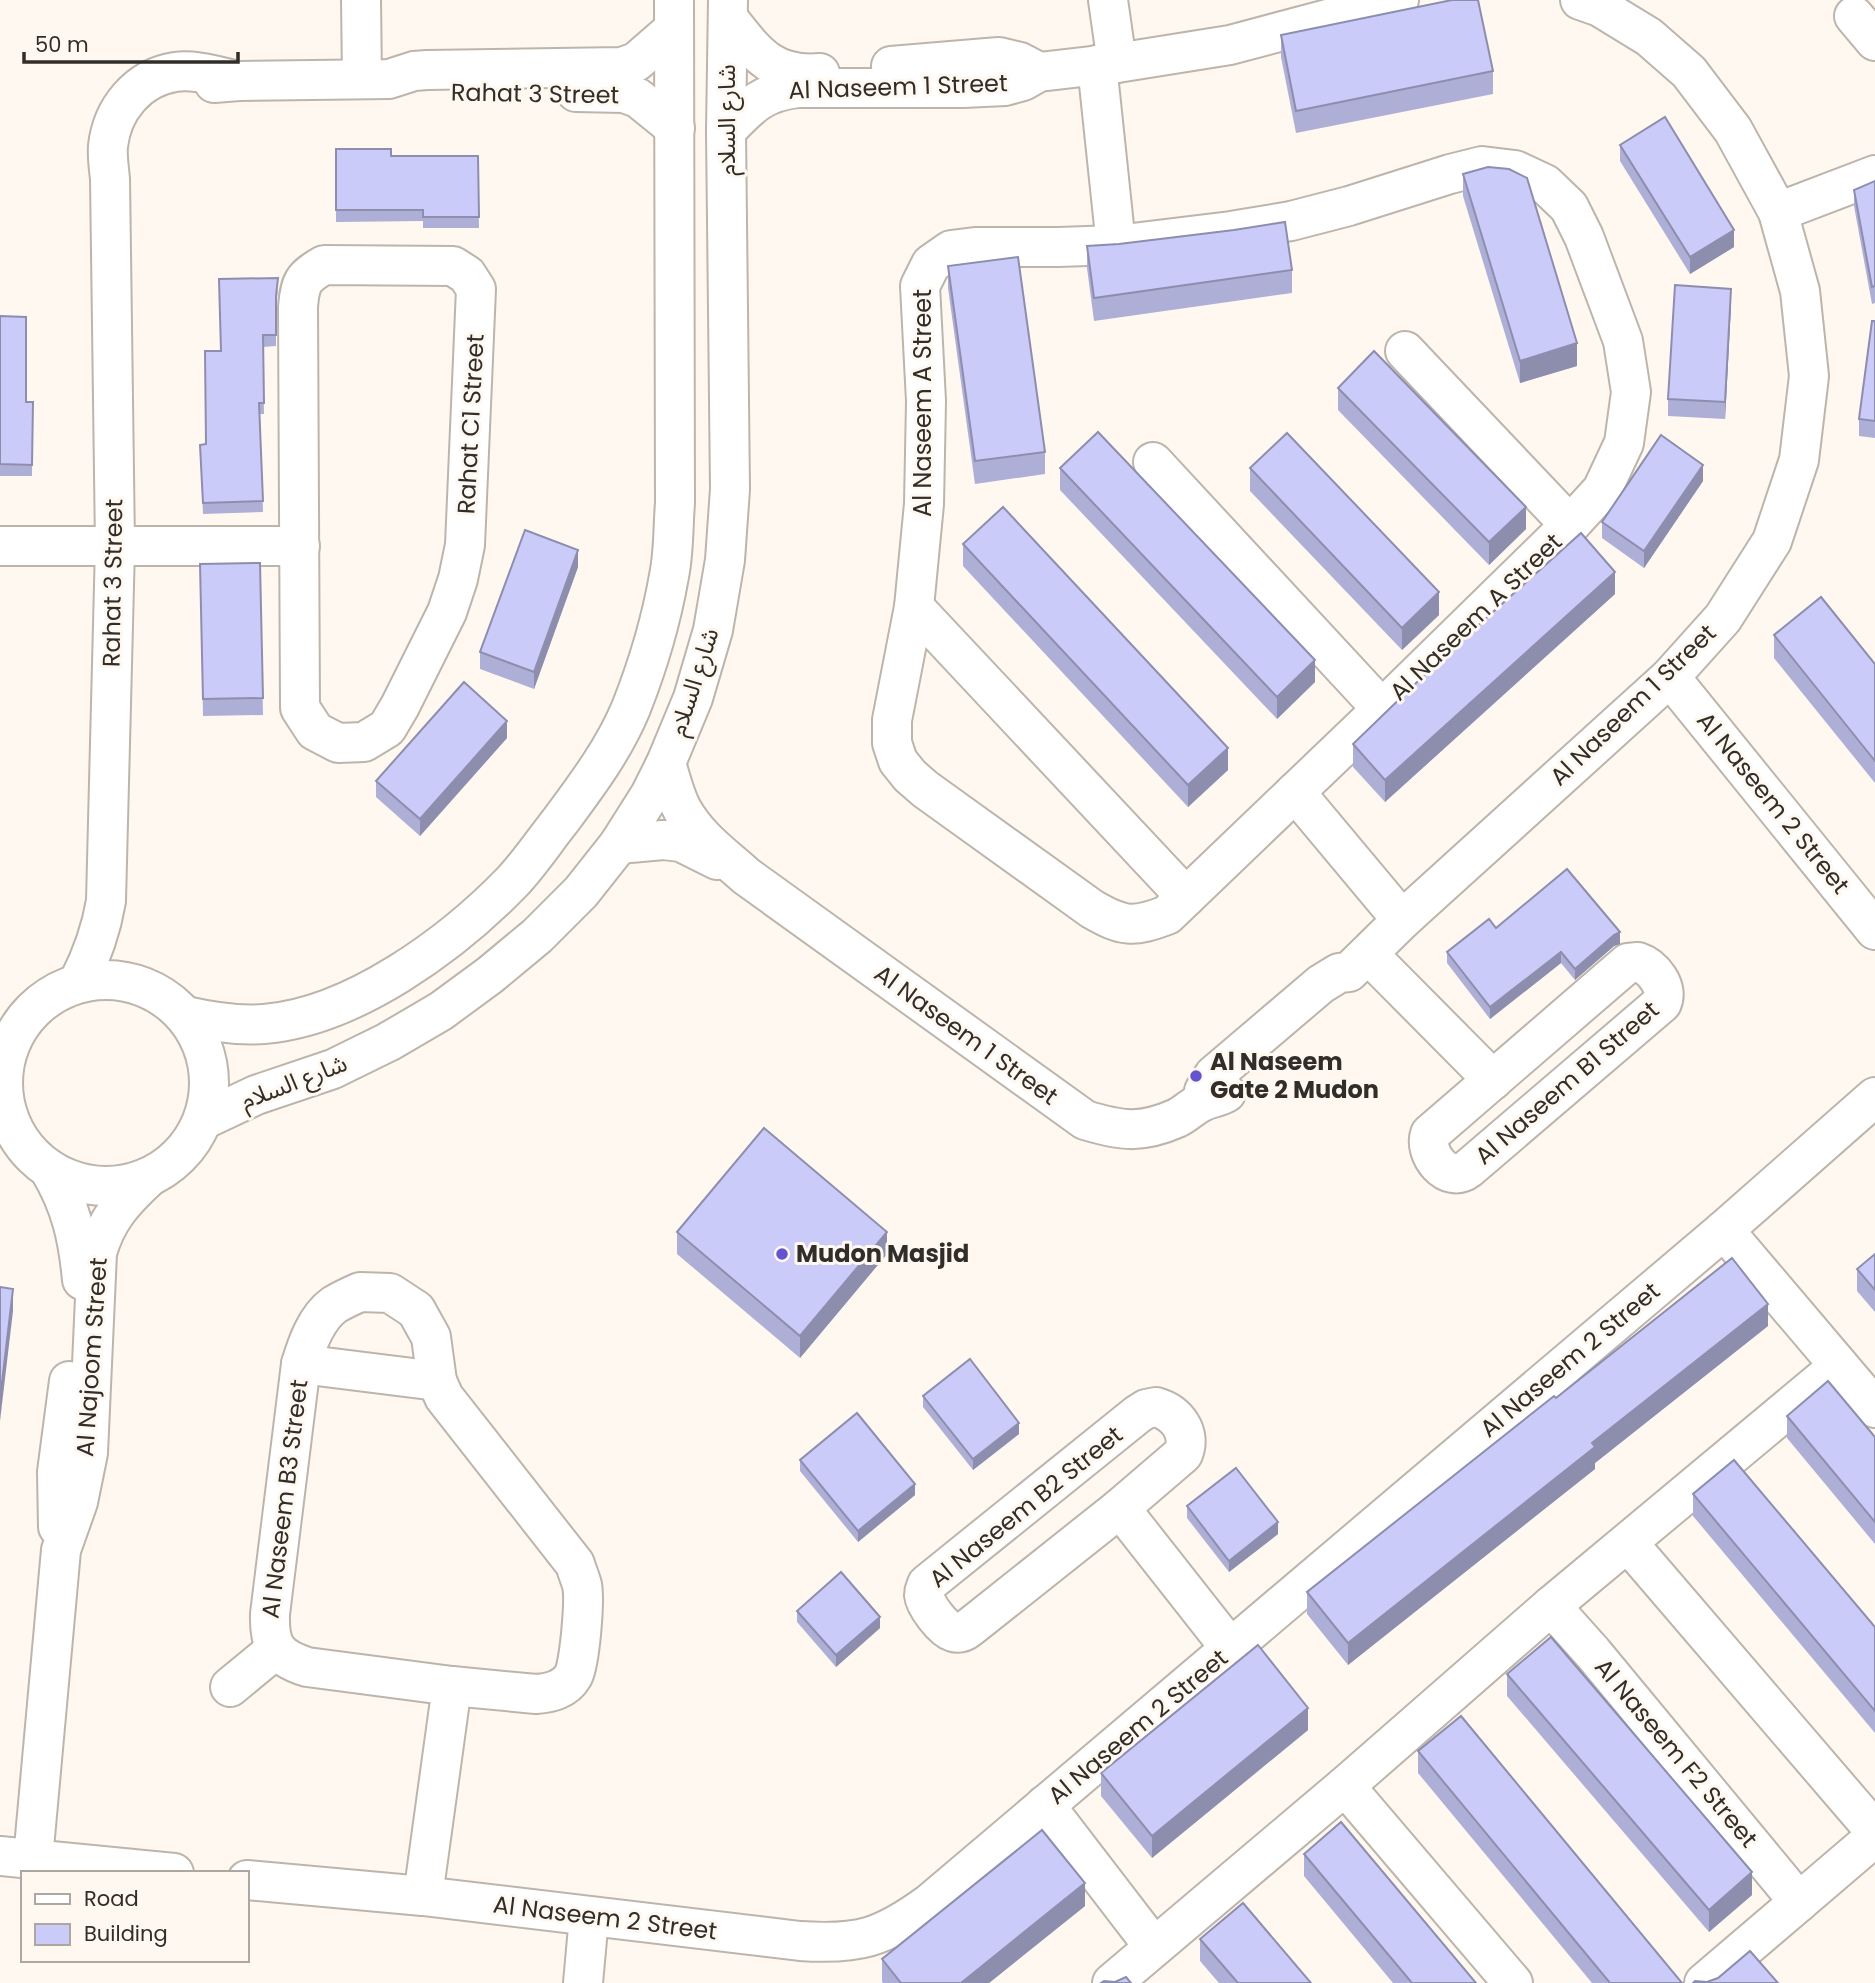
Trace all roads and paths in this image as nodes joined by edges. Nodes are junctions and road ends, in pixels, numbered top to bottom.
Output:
1 (361, 0) edge
2 (1108, 0) edge
3 (1399, 0) edge
4 (1580, 0) edge
5 (728, 9) edge
6 (674, 14) edge
7 (1107, 64) junction
8 (894, 77) junction
9 (375, 78) junction
10 (553, 81) junction
11 (675, 128) junction
12 (726, 131) junction
13 (1875, 175) edge
14 (1778, 212) junction
15 (1116, 245) junction
16 (1405, 351) dead end
17 (1153, 462) dead end
18 (1570, 525) junction
19 (0, 546) edge
20 (115, 546) junction
21 (299, 546) junction
22 (914, 607) junction
23 (1670, 677) junction
24 (1382, 709) junction
25 (666, 763) junction
26 (1295, 792) junction
27 (619, 844) junction
28 (746, 876) junction
29 (1186, 897) junction
30 (1402, 920) junction
31 (1875, 930) edge
32 (1359, 963) junction
33 (78, 983) junction
34 (33, 1008) junction
35 (186, 1016) junction
36 (0, 1027) edge
37 (1493, 1080) junction
38 (1875, 1097) edge
39 (203, 1120) junction
40 (9, 1130) edge
41 (49, 1169) junction
42 (148, 1178) junction
43 (1724, 1230) junction
44 (301, 1364) junction
45 (1839, 1366) junction
46 (437, 1381) junction
47 (1875, 1408) edge
48 (75, 1436) junction
49 (1120, 1508) junction
50 (1628, 1543) junction
51 (1551, 1606) junction
52 (276, 1649) junction
53 (1231, 1650) junction
54 (452, 1686) junction
55 (230, 1687) dead end
56 (1345, 1786) junction
57 (1045, 1805) junction
58 (1875, 1831) edge
59 (1875, 1837) edge
60 (16, 1858) edge
61 (153, 1871) edge
62 (248, 1880) edge
63 (423, 1896) junction
64 (1799, 1902) junction
65 (589, 1917) junction
66 (1139, 1969) edge
67 (583, 1983) edge
68 (1513, 1983) edge
69 (1704, 1983) edge

1 - 9 street
2 - 7 street
3 - 7 street, Al Naseem 1 Street
4 - 14 street, Al Naseem 1 Street
5 - 8 street, Al Naseem 1 Street
5 - 12 street, شارع السلام
6 - 10 street, Rahat 3 Street
6 - 11 street, شارع السلام
7 - 8 street, Al Naseem 1 Street
7 - 15 street
8 - 12 street, Al Naseem 1 Street
9 - 10 street, Rahat 3 Street
9 - 20 street, Rahat 3 Street
10 - 11 street, Rahat 3 Street
11 - 35 street, شارع السلام
12 - 25 street, شارع السلام
13 - 14 street
14 - 23 street, Al Naseem 1 Street
15 - 18 street, Al Naseem A Street
15 - 22 street, Al Naseem A Street
16 - 18 street, Al Naseem A Street
17 - 24 street, Al Naseem A Street
18 - 24 street, Al Naseem A Street
19 - 20 street
20 - 21 street
20 - 33 street, Rahat 3 Street
21 - 21 street, Rahat C1 Street
22 - 29 street
22 - 29 street, Al Naseem A Street
23 - 30 street, Al Naseem 1 Street
23 - 31 street, Al Naseem 2 Street
24 - 26 street, Al Naseem A Street
25 - 27 street, شارع السلام
25 - 28 street, Al Naseem 1 Street
26 - 29 street, Al Naseem A Street
26 - 30 street
27 - 28 street, Al Naseem 1 Street
27 - 39 street, شارع السلام
28 - 32 street, Al Naseem 1 Street
30 - 32 street, Al Naseem 1 Street
32 - 37 street, Al Naseem B1 Street
33 - 34 street
33 - 35 street
34 - 36 street
34 - 40 street
35 - 39 street
37 - 37 street, Al Naseem B1 Street
38 - 43 street, Al Naseem 2 Street
39 - 42 street
40 - 41 street
41 - 42 street
41 - 48 street, Al Najoom Street
42 - 48 street, Al Najoom Street
43 - 45 street
43 - 53 street, Al Naseem 2 Street
44 - 46 street, Al Naseem B3 Street
44 - 46 street, Al Naseem B3 Street
44 - 52 street, Al Naseem B3 Street
45 - 47 street
45 - 50 street
46 - 54 street, Al Naseem B3 Street
48 - 60 street, Al Najoom Street
49 - 49 street, Al Naseem B2 Street
49 - 53 street
50 - 51 street
50 - 58 street
51 - 56 street
51 - 64 street, Al Naseem F2 Street
52 - 54 street, Al Naseem B3 Street
52 - 55 street
53 - 57 street, Al Naseem 2 Street
54 - 63 street
56 - 66 street
56 - 68 street
57 - 65 street, Al Naseem 2 Street
57 - 66 street
59 - 64 street
60 - 61 street
62 - 63 street, Al Naseem 2 Street
63 - 65 street, Al Naseem 2 Street
64 - 69 street
65 - 67 street

